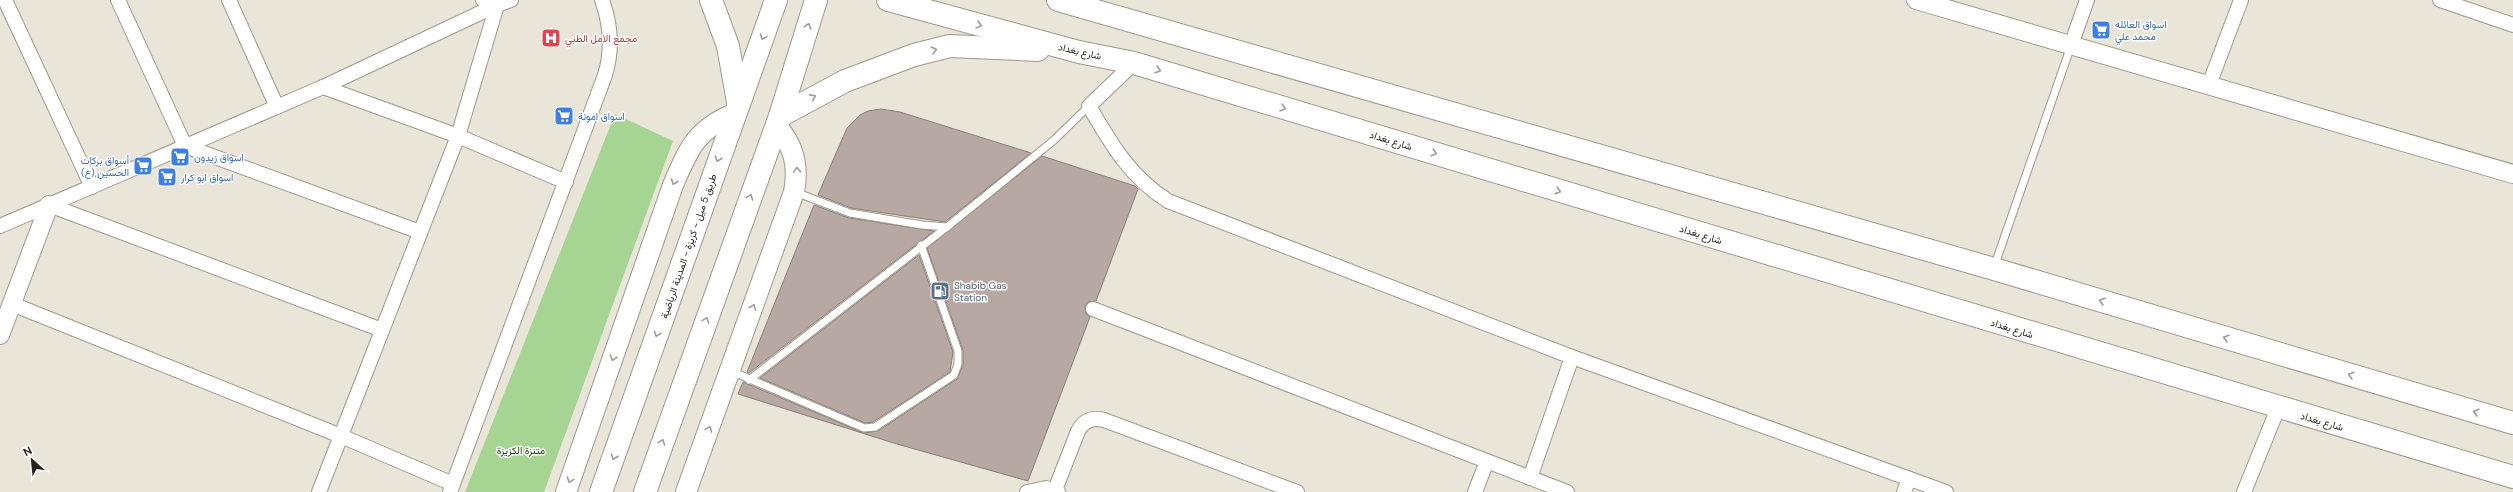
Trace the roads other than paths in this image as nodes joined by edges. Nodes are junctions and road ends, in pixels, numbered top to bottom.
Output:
1 (5, 0) edge
2 (118, 0) edge
3 (229, 0) edge
4 (483, 0) edge
5 (511, 0) edge
6 (602, 0) edge
7 (711, 0) edge
8 (776, 0) edge
9 (816, 0) edge
10 (888, 0) edge
11 (1058, 0) edge
12 (1916, 0) edge
13 (2087, 0) edge
14 (2241, 0) edge
15 (2440, 0) edge
16 (497, 5) junction
17 (2513, 25) edge
18 (2072, 45) junction
19 (1079, 52) junction
20 (1134, 63) junction
21 (2209, 85) junction
22 (323, 87) junction
23 (277, 106) junction
24 (1089, 106) junction
25 (736, 108) junction
26 (778, 121) junction
27 (458, 136) junction
28 (185, 146) junction
29 (2513, 174) edge
30 (566, 182) junction
31 (92, 187) junction
32 (794, 192) junction
33 (49, 205) junction
34 (0, 226) edge
35 (947, 227) junction
36 (420, 232) junction
37 (921, 245) junction
38 (1994, 269) junction
39 (12, 304) junction
40 (1093, 309) dead end
41 (382, 330) junction
42 (0, 335) edge
43 (1572, 357) junction
44 (730, 370) junction
45 (750, 380) junction
46 (2278, 408) junction
47 (2513, 423) edge
48 (341, 436) junction
49 (1487, 461) junction
50 (2513, 477) edge
51 (1530, 478) junction
52 (1909, 479) junction
53 (452, 488) edge
54 (1057, 491) edge
55 (319, 492) edge
56 (566, 492) edge
57 (601, 492) edge
58 (645, 492) edge
59 (686, 492) edge
60 (1027, 492) edge
61 (1297, 492) edge
62 (1475, 492) edge
63 (1567, 492) edge
64 (1904, 492) edge
65 (1946, 492) edge
66 (2244, 492) edge

1 - 31 street
2 - 28 street
3 - 23 street
4 - 16 street
5 - 16 street
6 - 30 street
7 - 25 main road
8 -> 25 main road, طريق 5 ميل - كزيزة - المدينة الرياضية
26 -> 9 main road
10 -> 19 main road, شارع بغداد
11 - 38 main road
12 - 18 street
13 - 18 street
14 - 21 street
15 - 17 street
16 - 22 street
16 - 27 street
18 - 21 street
18 - 38 lane
19 - 20 main road, شارع بغداد
26 -> 19 main road
20 - 24 street
20 -> 46 main road, شارع بغداد
21 - 29 street
22 - 23 street
22 - 27 street
23 - 28 street
24 - 35 lane
24 - 43 street
25 -> 56 main road
25 -> 57 main road, طريق 5 ميل - كزيزة - المدينة الرياضية
32 -> 26 main road
58 -> 26 main road
27 - 30 street
27 - 36 street
28 - 31 street
28 - 36 street
30 - 53 street
31 - 33 street
32 - 35 lane
44 -> 32 main road
33 - 34 street
33 - 39 street
33 - 41 street
35 - 37 lane
36 - 41 street
37 - 45 lane
37 - 45 lane
47 -> 38 main road
39 - 42 street
39 - 48 street
40 - 49 street
41 - 48 street
43 - 51 street
43 - 52 street
44 - 45 lane
59 -> 44 main road
46 - 50 main road, شارع بغداد
46 - 66 street
48 - 53 street
48 - 55 street
49 - 51 street
49 - 62 street
51 - 63 street
52 - 64 street
52 - 65 street
54 - 60 street
54 - 61 street

